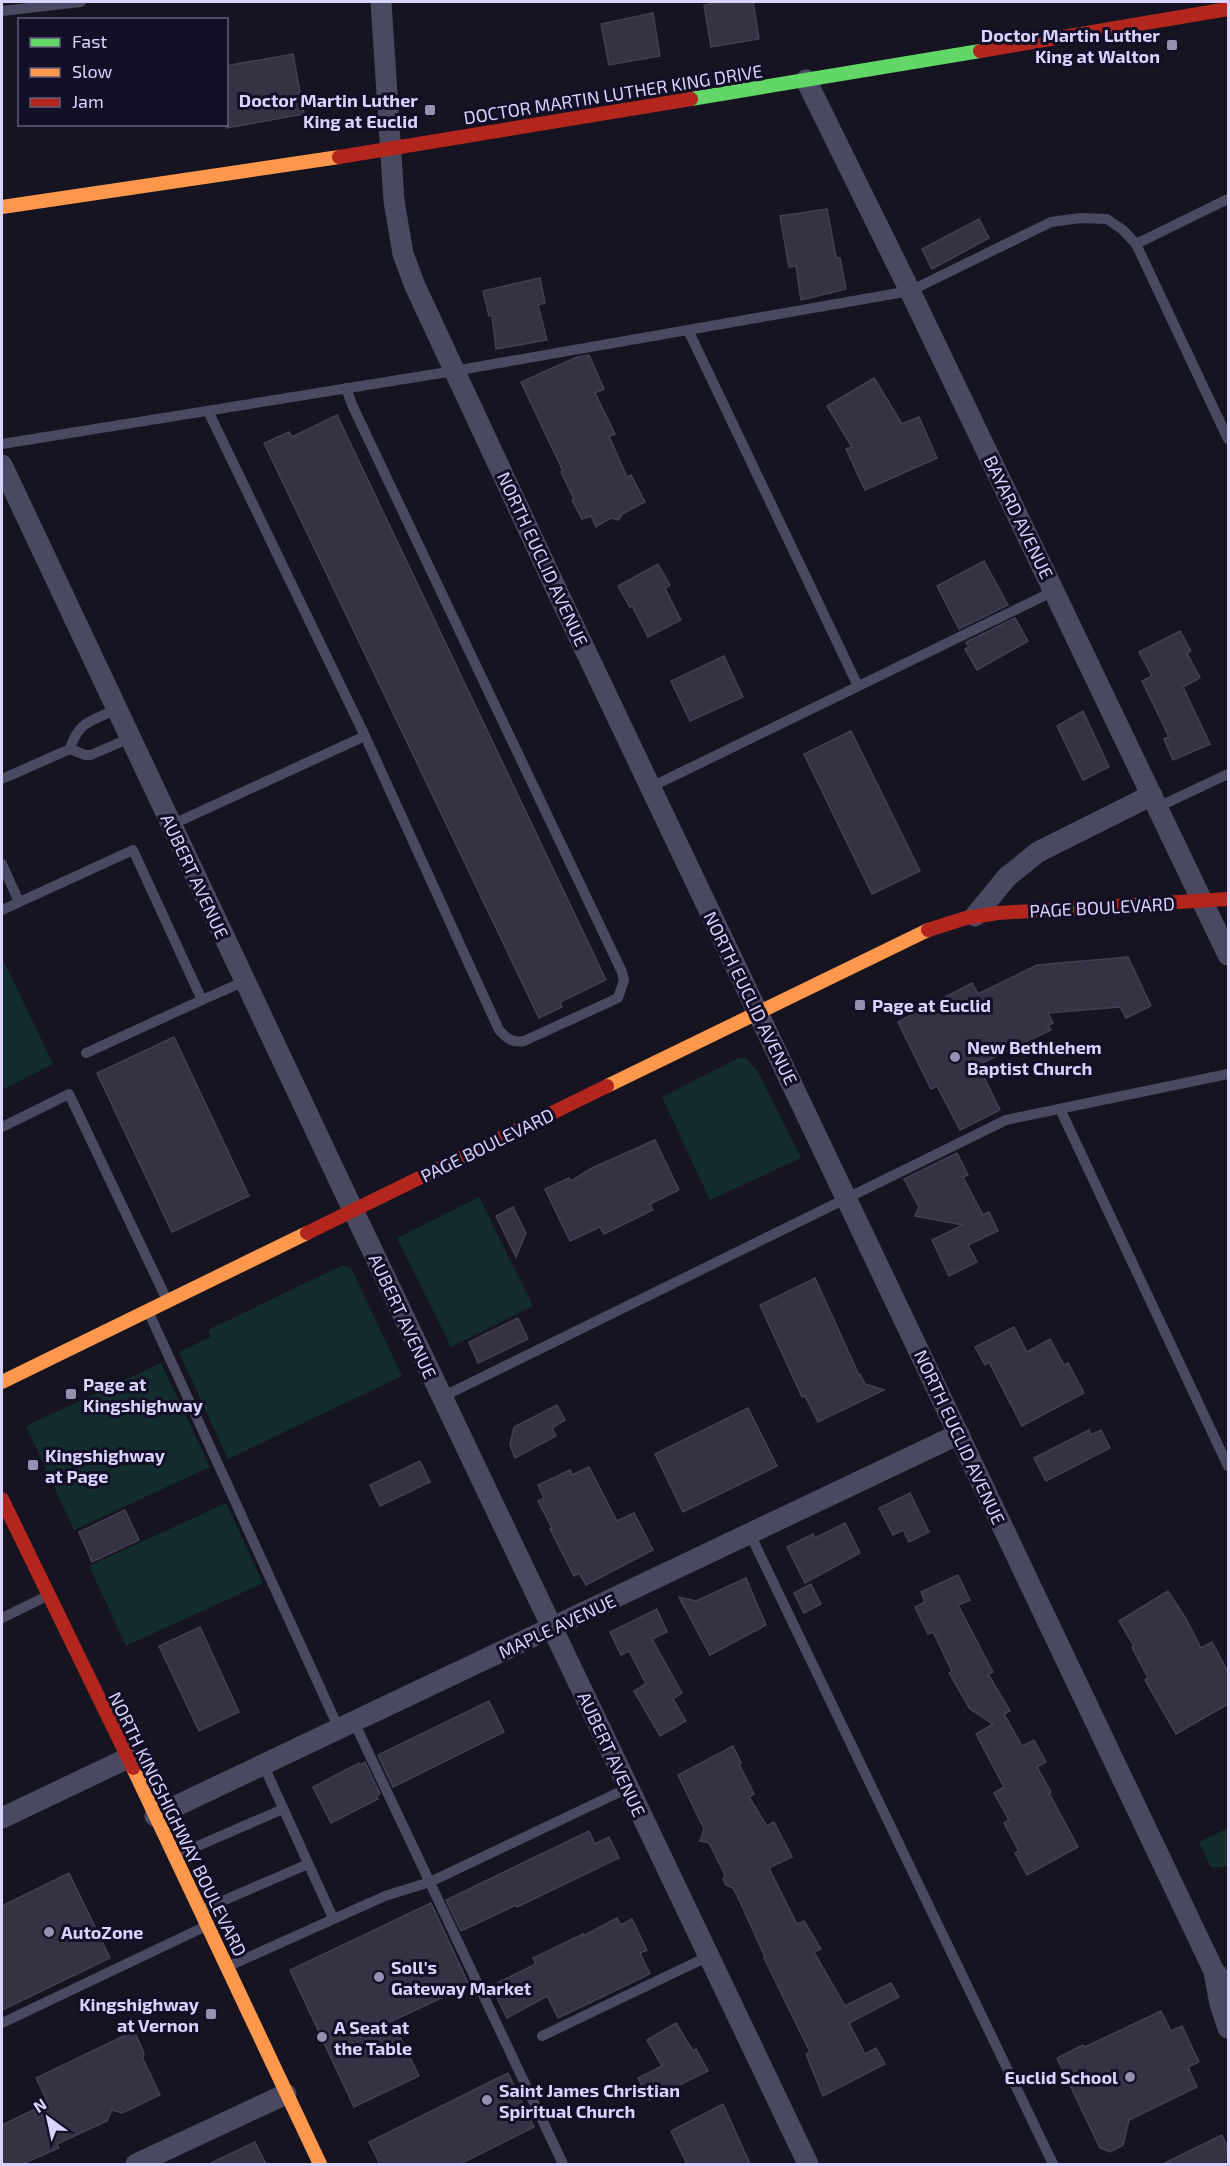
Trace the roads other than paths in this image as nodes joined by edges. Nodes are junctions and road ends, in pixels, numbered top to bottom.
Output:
1 (81, 2) edge
2 (381, 2) edge
3 (1228, 9) edge
4 (2, 11) edge
5 (806, 80) junction
6 (390, 149) junction
7 (1228, 199) edge
8 (2, 207) edge
9 (1136, 244) junction
10 (910, 291) junction
11 (688, 330) junction
12 (454, 371) junction
13 (346, 388) junction
14 (208, 411) junction
15 (1228, 439) edge
16 (2, 444) edge
17 (2, 465) edge
18 (1054, 591) junction
19 (858, 686) junction
20 (117, 710) junction
21 (365, 736) junction
22 (130, 738) junction
23 (70, 749) junction
24 (1228, 774) edge
25 (2, 779) edge
26 (651, 787) junction
27 (1155, 801) junction
28 (171, 825) junction
29 (2, 864) edge
30 (1228, 899) edge
31 (1203, 901) junction
32 (19, 902) junction
33 (2, 910) edge
34 (975, 916) junction
35 (1228, 955) edge
36 (245, 981) junction
37 (202, 1000) junction
38 (758, 1012) junction
39 (86, 1053) dead end
40 (1228, 1074) edge
41 (1060, 1108) junction
42 (2, 1126) edge
43 (847, 1198) junction
44 (353, 1210) junction
45 (167, 1301) junction
46 (148, 1310) junction
47 (2, 1382) edge
48 (442, 1397) junction
49 (959, 1434) junction
50 (1228, 1466) edge
51 (2, 1499) edge
52 (750, 1534) junction
53 (48, 1596) junction
54 (2, 1618) edge
55 (553, 1628) junction
56 (346, 1725) junction
57 (128, 1758) junction
58 (263, 1764) junction
59 (628, 1788) junction
60 (283, 1809) junction
61 (155, 1816) junction
62 (2, 1818) edge
63 (174, 1857) junction
64 (308, 1864) junction
65 (430, 1882) junction
66 (200, 1910) junction
67 (333, 1918) junction
68 (207, 1925) junction
69 (709, 1956) junction
70 (227, 1967) junction
71 (1213, 1969) junction
72 (1228, 1990) edge
73 (2, 2023) edge
74 (1228, 2028) edge
75 (542, 2036) dead end
76 (286, 2094) junction
77 (136, 2164) edge
78 (320, 2164) edge
79 (563, 2164) edge
80 (808, 2164) edge
81 (1053, 2164) edge

1 - 4 lane
2 - 6 street, NORTH EUCLID AVENUE
3 - 5 main road, DOCTOR MARTIN LUTHER KING DRIVE
5 - 6 main road, DOCTOR MARTIN LUTHER KING DRIVE
5 - 10 street, BAYARD AVENUE
6 - 8 main road, DOCTOR MARTIN LUTHER KING DRIVE
6 - 12 street, NORTH EUCLID AVENUE
7 - 9 lane
9 - 10 lane
9 - 15 lane
10 - 11 lane
10 - 18 street, BAYARD AVENUE
11 - 12 lane
11 - 19 lane
12 - 13 lane
12 - 26 street, NORTH EUCLID AVENUE
13 - 14 lane
13 - 21 lane
14 - 16 lane
14 - 21 lane
17 - 20 street, AUBERT AVENUE
18 - 19 lane
18 - 27 street, BAYARD AVENUE
19 - 26 lane
20 - 22 street, AUBERT AVENUE
20 - 23 lane
21 - 28 lane
22 - 23 lane
22 - 28 street, AUBERT AVENUE
23 - 25 lane
24 - 27 lane
26 - 38 street, NORTH EUCLID AVENUE
27 - 31 street, BAYARD AVENUE
27 - 34 street
28 - 36 street, AUBERT AVENUE
29 - 32 lane
30 - 31 main road, PAGE BOULEVARD
31 - 34 main road, PAGE BOULEVARD
31 - 35 street, BAYARD AVENUE
32 - 33 lane
32 - 37 lane
34 - 38 main road, PAGE BOULEVARD
36 - 37 lane
36 - 44 street, AUBERT AVENUE
37 - 39 lane
38 - 43 street, NORTH EUCLID AVENUE
38 - 44 main road, PAGE BOULEVARD
40 - 41 lane
41 - 43 lane
41 - 50 lane
42 - 45 lane
43 - 48 lane
43 - 49 street, NORTH EUCLID AVENUE
44 - 45 main road, PAGE BOULEVARD
44 - 48 street, AUBERT AVENUE
45 - 46 main road, PAGE BOULEVARD
46 - 47 main road, PAGE BOULEVARD
46 - 56 lane
48 - 55 street, AUBERT AVENUE
49 - 52 street, MAPLE AVENUE
49 - 71 street, NORTH EUCLID AVENUE
51 - 53 main road, NORTH KINGSHIGHWAY BOULEVARD
52 - 55 street, MAPLE AVENUE
52 - 81 lane
53 - 54 lane
53 - 57 main road, NORTH KINGSHIGHWAY BOULEVARD
55 - 56 street, MAPLE AVENUE
55 - 59 street, AUBERT AVENUE
56 - 58 street, MAPLE AVENUE
56 - 65 lane
57 - 61 main road, NORTH KINGSHIGHWAY BOULEVARD
57 - 62 street
58 - 60 lane
58 - 61 street, MAPLE AVENUE
59 - 65 lane
59 - 69 street, AUBERT AVENUE
60 - 63 lane
60 - 64 lane
61 - 63 main road, NORTH KINGSHIGHWAY BOULEVARD
63 - 66 main road, NORTH KINGSHIGHWAY BOULEVARD
64 - 66 lane
64 - 67 lane
65 - 67 lane
65 - 79 lane
66 - 68 main road, NORTH KINGSHIGHWAY BOULEVARD
67 - 70 lane
68 - 70 main road, NORTH KINGSHIGHWAY BOULEVARD
68 - 73 lane
69 - 75 lane
69 - 80 street, AUBERT AVENUE
70 - 76 main road, NORTH KINGSHIGHWAY BOULEVARD
71 - 72 street, NORTH EUCLID AVENUE
71 - 74 street, NORTH EUCLID AVENUE
76 - 77 street
76 - 78 main road, NORTH KINGSHIGHWAY BOULEVARD

